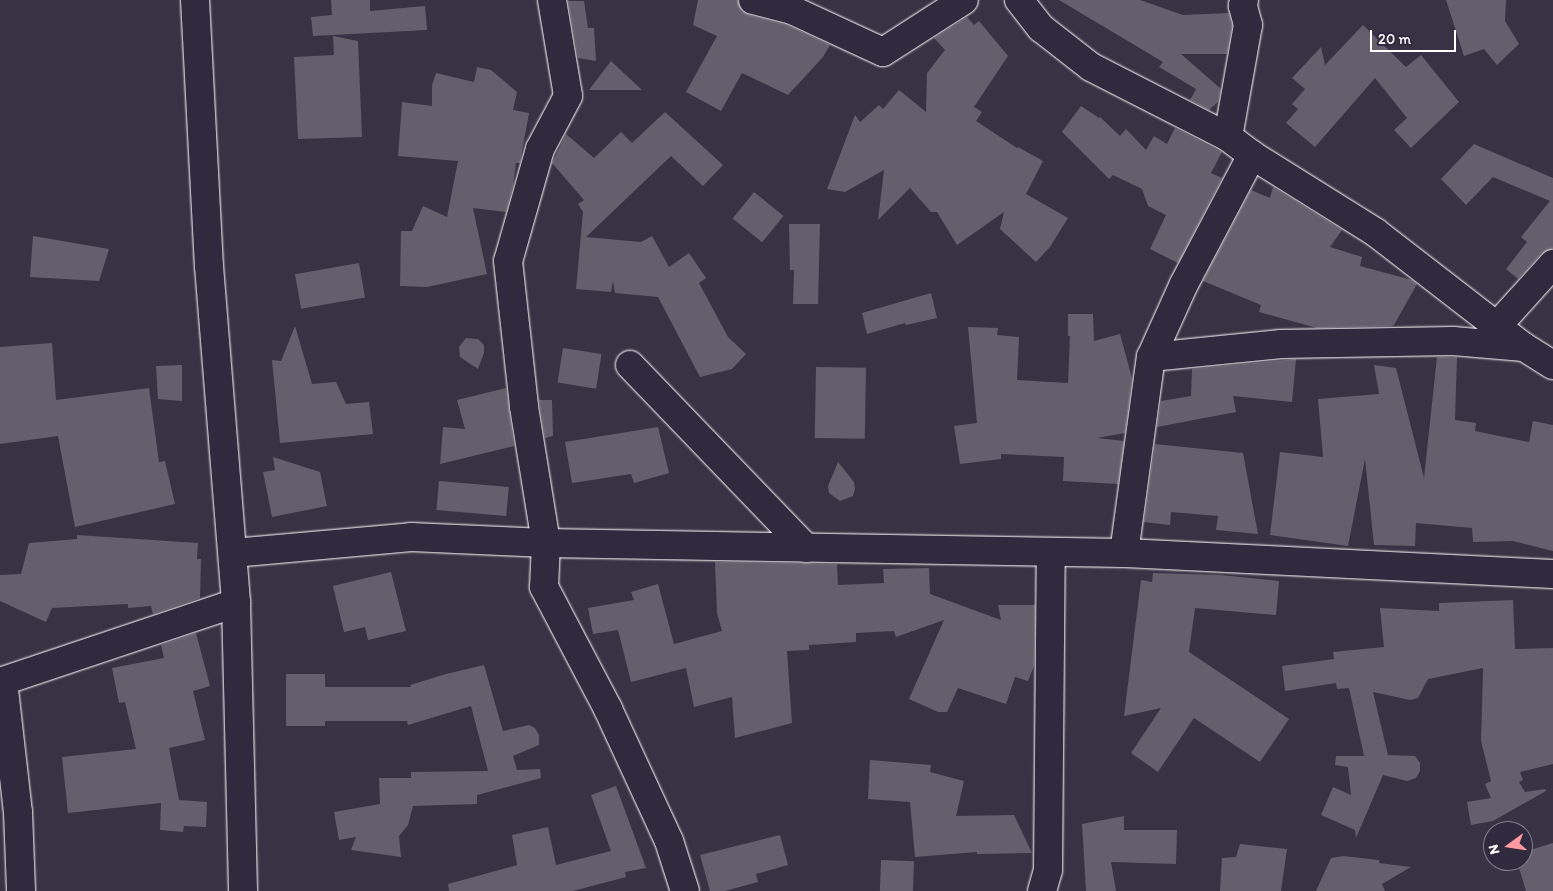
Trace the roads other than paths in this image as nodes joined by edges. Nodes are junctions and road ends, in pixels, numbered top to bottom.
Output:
1 (195, 0) edge
2 (552, 0) edge
3 (752, 0) edge
4 (964, 0) edge
5 (1020, 0) edge
6 (1244, 0) edge
7 (1228, 137) junction
8 (1252, 156) junction
9 (1553, 264) edge
10 (1497, 326) junction
11 (1524, 347) junction
12 (1151, 358) junction
13 (630, 365) dead end
14 (1553, 365) edge
15 (546, 543) junction
16 (806, 548) junction
17 (1051, 552) junction
18 (234, 553) junction
19 (1124, 553) junction
20 (1553, 574) edge
21 (236, 603) junction
22 (2, 682) edge
23 (21, 891) edge
24 (243, 891) edge
25 (685, 891) edge
26 (1042, 891) edge

1 - 18 street
2 - 15 street
3 - 4 street
5 - 7 street
6 - 7 street
7 - 8 street
8 - 10 street
8 - 12 street
9 - 10 street
10 - 11 street
11 - 12 street
11 - 14 street
12 - 19 street
13 - 16 street
15 - 16 street
15 - 18 street
15 - 25 street
16 - 17 street
17 - 19 street
17 - 26 street
18 - 21 street
19 - 20 street
21 - 22 street
21 - 24 street
22 - 23 street

